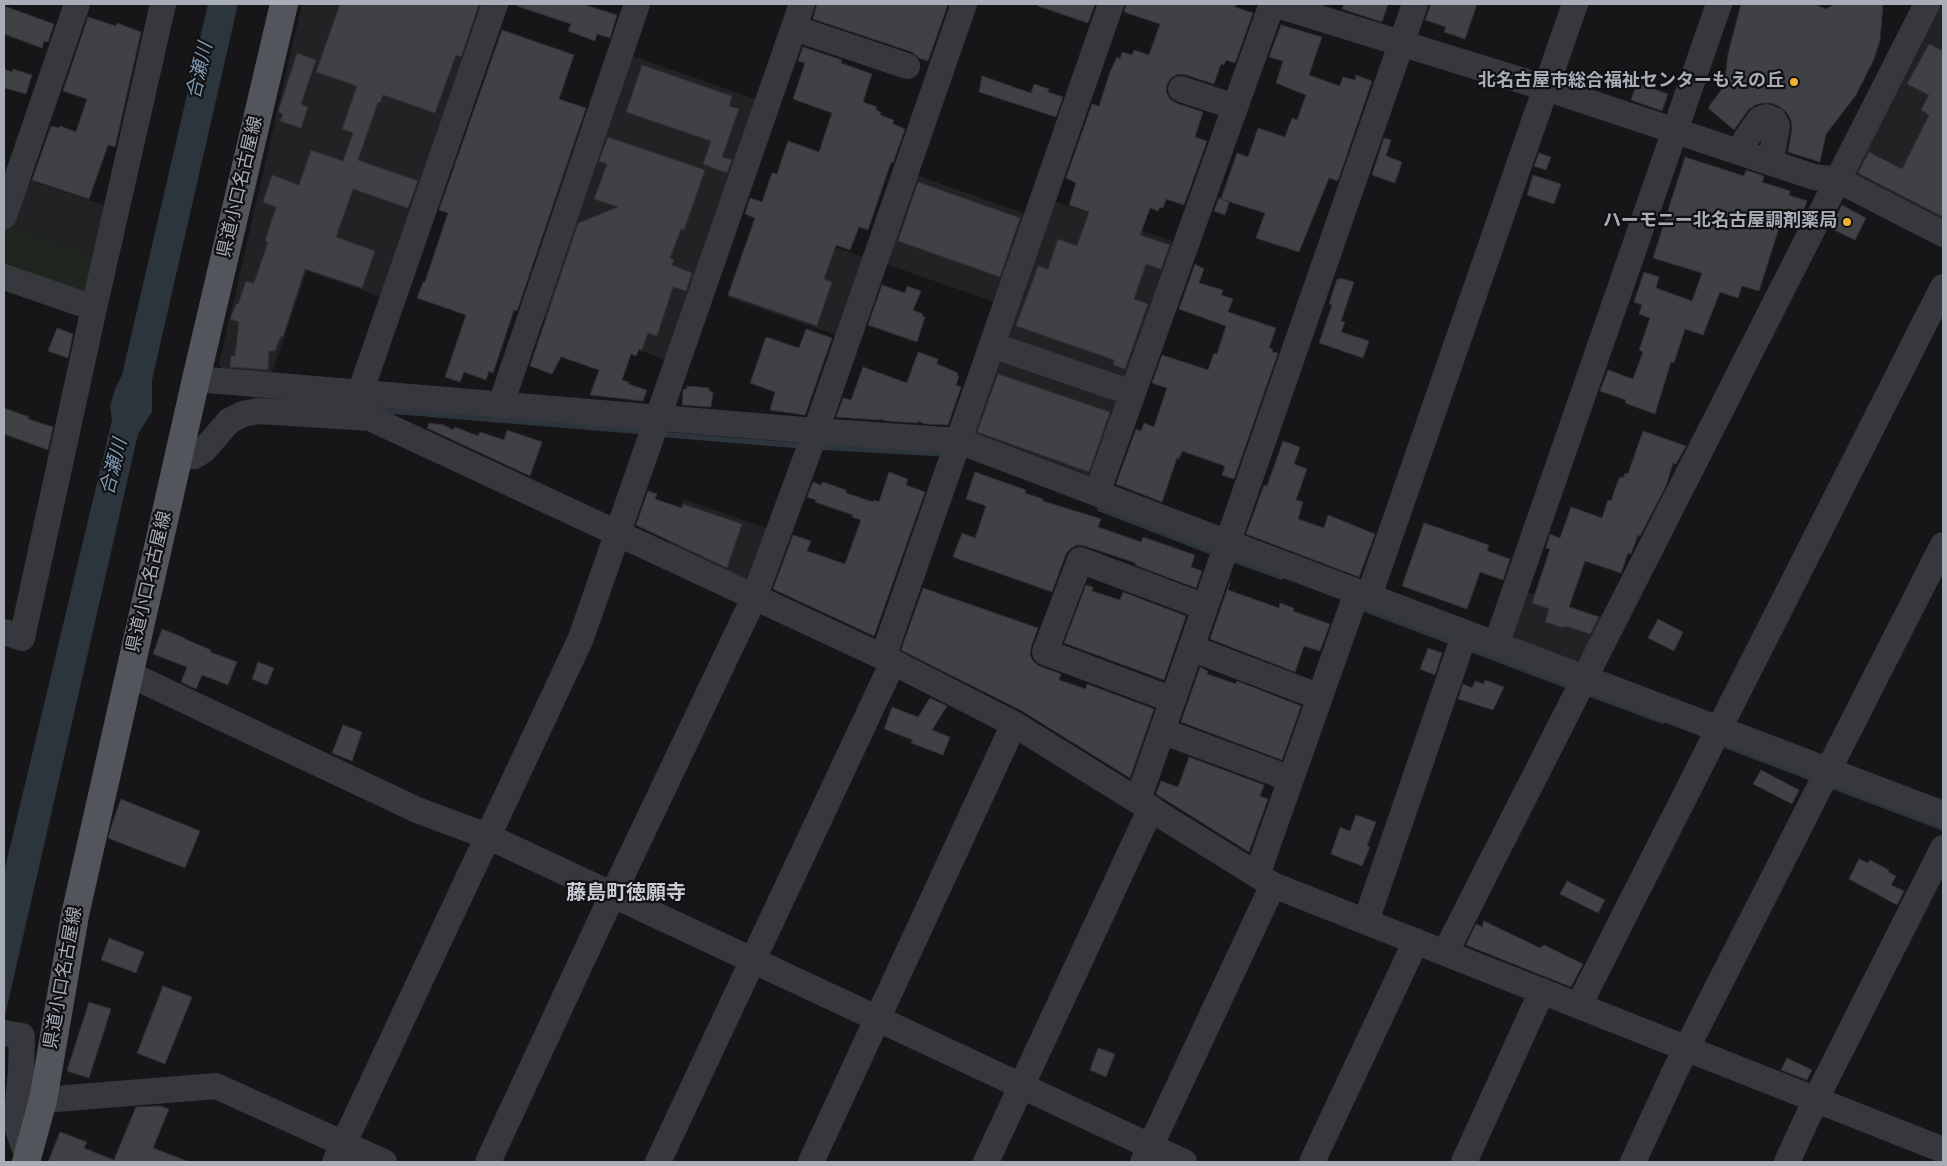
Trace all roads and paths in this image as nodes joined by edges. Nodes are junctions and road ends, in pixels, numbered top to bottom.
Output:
1 (77, 4) edge
2 (163, 4) edge
3 (284, 4) edge
4 (495, 4) edge
5 (637, 4) edge
6 (802, 4) edge
7 (964, 4) edge
8 (1111, 4) edge
9 (1273, 4) edge
10 (1415, 4) edge
11 (1575, 4) edge
12 (1719, 4) edge
13 (1927, 4) edge
14 (794, 28) junction
15 (1401, 43) junction
16 (907, 66) dead end
17 (1182, 88) dead end
18 (1546, 88) junction
19 (1235, 107) junction
20 (1676, 130) junction
21 (1742, 152) junction
22 (1768, 161) junction
23 (1838, 180) junction
24 (4, 216) edge
25 (1943, 234) edge
26 (4, 277) edge
27 (1943, 288) edge
28 (94, 308) junction
29 (992, 346) junction
30 (196, 379) junction
31 (360, 393) junction
32 (1132, 393) junction
33 (501, 404) junction
34 (654, 427) junction
35 (813, 440) junction
36 (955, 451) junction
37 (178, 455) junction
38 (1097, 493) junction
39 (616, 533) junction
40 (1943, 545) edge
41 (1224, 551) junction
42 (754, 598) junction
43 (1358, 599) junction
44 (1205, 607) junction
45 (4, 632) edge
46 (1462, 641) junction
47 (1496, 645) junction
48 (1191, 648) junction
49 (888, 660) junction
50 (129, 674) junction
51 (1581, 685) junction
52 (1320, 697) junction
53 (1173, 700) junction
54 (1014, 724) junction
55 (1162, 731) junction
56 (1715, 737) junction
57 (1291, 779) junction
58 (1825, 779) junction
59 (1145, 804) junction
60 (1943, 814) edge
61 (487, 836) junction
62 (1943, 848) edge
63 (1265, 880) junction
64 (612, 896) junction
65 (1366, 921) junction
66 (1416, 941) junction
67 (1445, 952) junction
68 (752, 961) junction
69 (1542, 991) junction
70 (1579, 1005) junction
71 (877, 1019) junction
72 (10, 1034) edge
73 (1687, 1047) junction
74 (1020, 1086) junction
75 (1816, 1099) junction
76 (43, 1100) junction
77 (1943, 1150) edge
78 (339, 1153) edge
79 (1147, 1154) edge
80 (27, 1160) edge
81 (384, 1162) edge
82 (488, 1162) edge
83 (658, 1162) edge
84 (811, 1162) edge
85 (986, 1162) edge
86 (1184, 1162) edge
87 (1312, 1162) edge
88 (1464, 1162) edge
89 (1633, 1162) edge
90 (1787, 1162) edge

1 - 24 street
2 - 28 street
3 - 30 main road, 県道小口名古屋線
4 - 31 street
5 - 33 street
6 - 14 street
7 - 35 street
8 - 29 street
9 - 15 street
9 - 19 street
10 - 15 street
11 - 18 street
12 - 20 street
13 - 23 street
14 - 16 street
14 - 34 street
15 - 18 street
15 - 41 street
17 - 19 street
18 - 20 street
18 - 43 street
19 - 32 street
20 - 21 street
20 - 47 street
21 - 22 street
21 - 22 street
22 - 23 street
23 - 25 street
23 - 51 street
26 - 28 street
27 - 56 street
28 - 45 street
29 - 32 street
29 - 36 street
30 - 31 street
30 - 37 main road, 県道小口名古屋線
31 - 33 street
32 - 38 street
33 - 34 street
34 - 35 street
34 - 39 street
35 - 36 street
35 - 42 street
36 - 38 street
36 - 49 street
37 - 39 street
37 - 50 main road, 県道小口名古屋線
38 - 41 street
39 - 42 street
39 - 61 street
40 - 58 street
41 - 43 street
41 - 44 street
42 - 49 street
42 - 64 street
43 - 46 street
43 - 52 street
44 - 48 street
44 - 53 street
46 - 47 street
46 - 65 street
47 - 51 street
48 - 52 street
48 - 53 street
49 - 54 street
49 - 68 street
50 - 61 street
50 - 76 main road, 県道小口名古屋線
51 - 56 street
51 - 67 street
52 - 57 street
53 - 55 street
54 - 59 street
54 - 71 street
55 - 57 street
55 - 59 street
56 - 58 street
56 - 70 street
57 - 63 street
58 - 60 street
58 - 73 street
59 - 63 street
59 - 74 street
61 - 64 street
61 - 78 street
62 - 75 street
63 - 65 street
63 - 79 street
64 - 68 street
64 - 82 street
65 - 66 street
66 - 67 street
66 - 87 street
67 - 69 street
68 - 71 street
68 - 83 street
69 - 70 street
69 - 88 street
70 - 73 street
71 - 74 street
71 - 84 street
72 - 80 street
73 - 75 street
73 - 89 street
74 - 79 street
74 - 85 street
75 - 77 street
75 - 90 street
76 - 78 street
76 - 80 main road, 県道小口名古屋線
78 - 81 street
79 - 86 street

